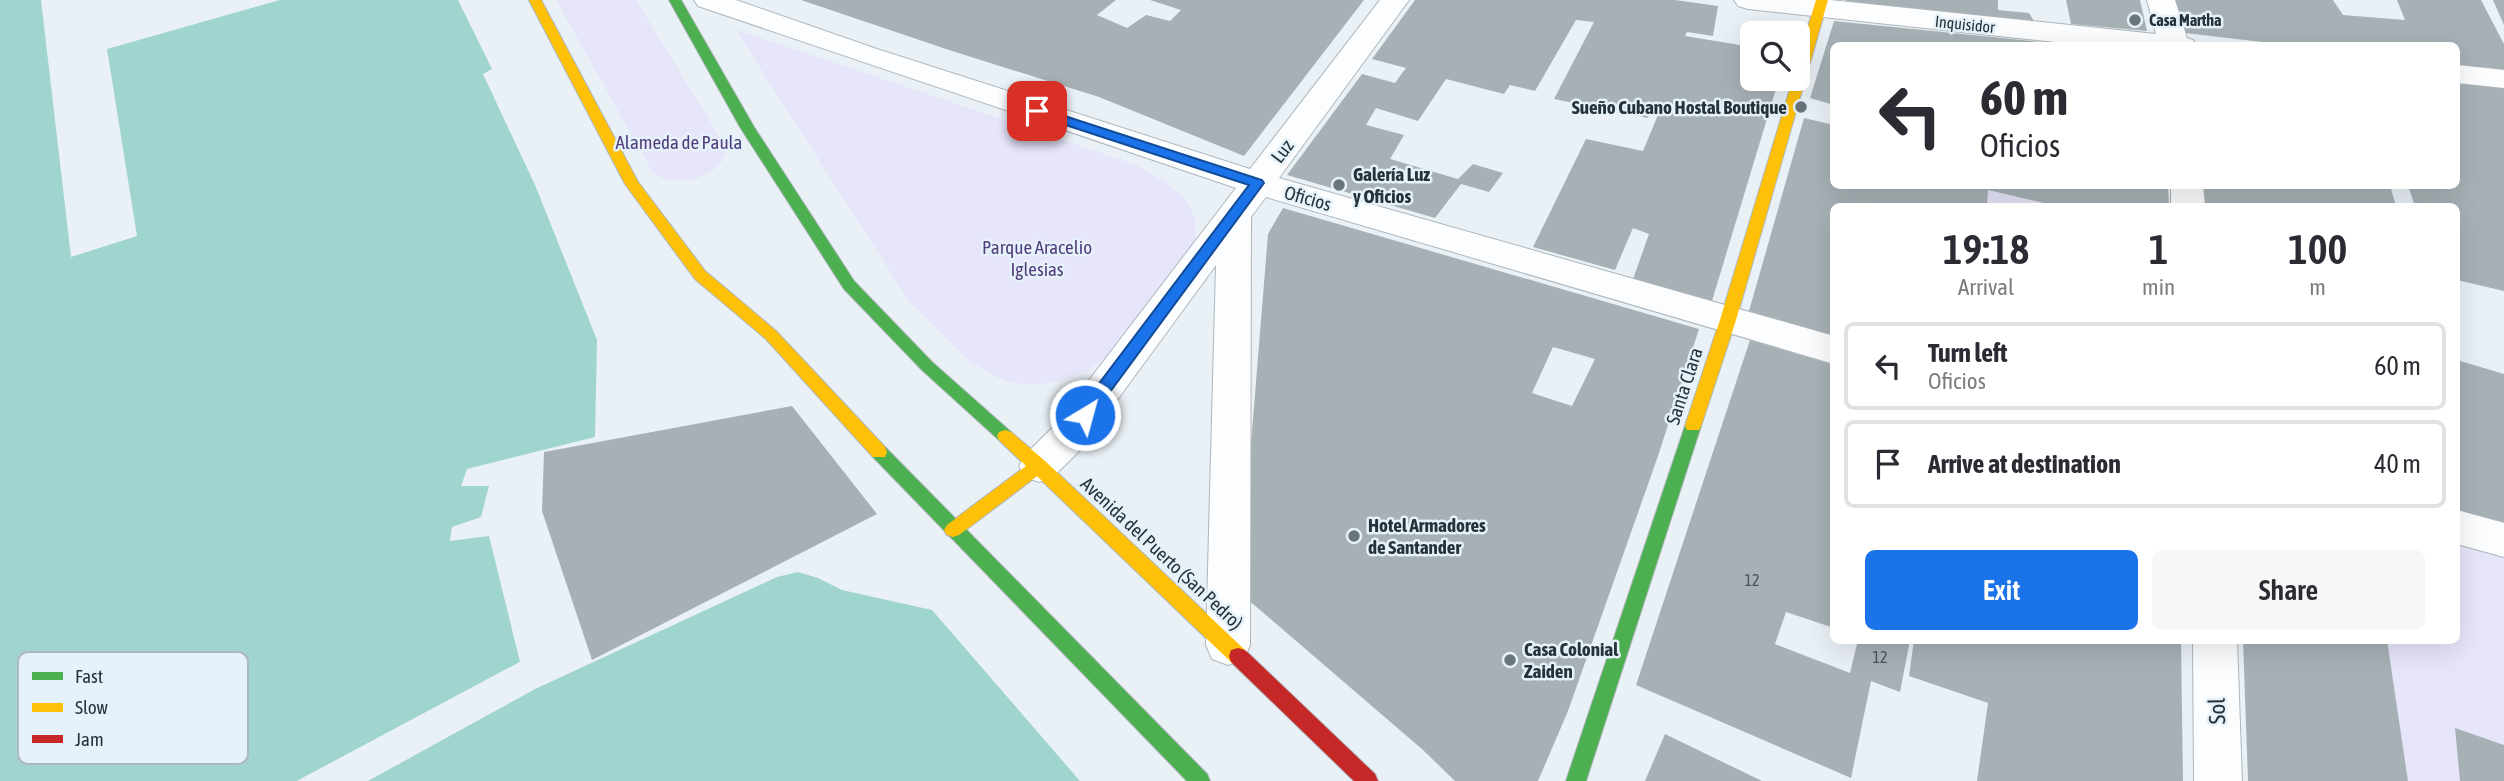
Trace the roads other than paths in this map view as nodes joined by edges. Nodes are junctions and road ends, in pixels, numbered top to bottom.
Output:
1 (535, 0) edge
2 (1395, 0) edge
3 (1748, 0) edge
4 (2161, 0) edge
5 (691, 3) edge
6 (1821, 4) edge
7 (2148, 42) edge
8 (2173, 42) edge
9 (2460, 74) edge
10 (2504, 79) edge
11 (1257, 183) junction
12 (1234, 215) junction
13 (1728, 320) junction
14 (1830, 349) edge
15 (1039, 466) junction
16 (2460, 528) edge
17 (953, 530) junction
18 (2504, 540) edge
19 (2215, 644) edge
20 (1228, 645) junction
21 (1200, 781) edge
22 (1368, 781) edge
23 (1576, 781) edge
24 (2218, 781) edge

1 - 17 main road
2 - 11 street, Luz
3 - 6 street, Inquisidor
4 - 8 street
5 - 11 street, Oficios
5 - 15 main road, Avenida del Puerto (San Pedro)
6 - 7 street, Inquisidor
6 - 13 main road, Santa Clara
9 - 10 street
11 - 12 street, Luz
11 - 13 street, Oficios
12 - 15 street, Luz
12 - 20 street
13 - 14 street, Oficios
13 - 23 main road, Santa Clara
15 - 17 main road
15 - 20 main road, Avenida del Puerto (San Pedro)
16 - 18 street
17 - 21 main road
19 - 24 street, Sol
20 - 22 main road, Avenida del Puerto (San Pedro)

